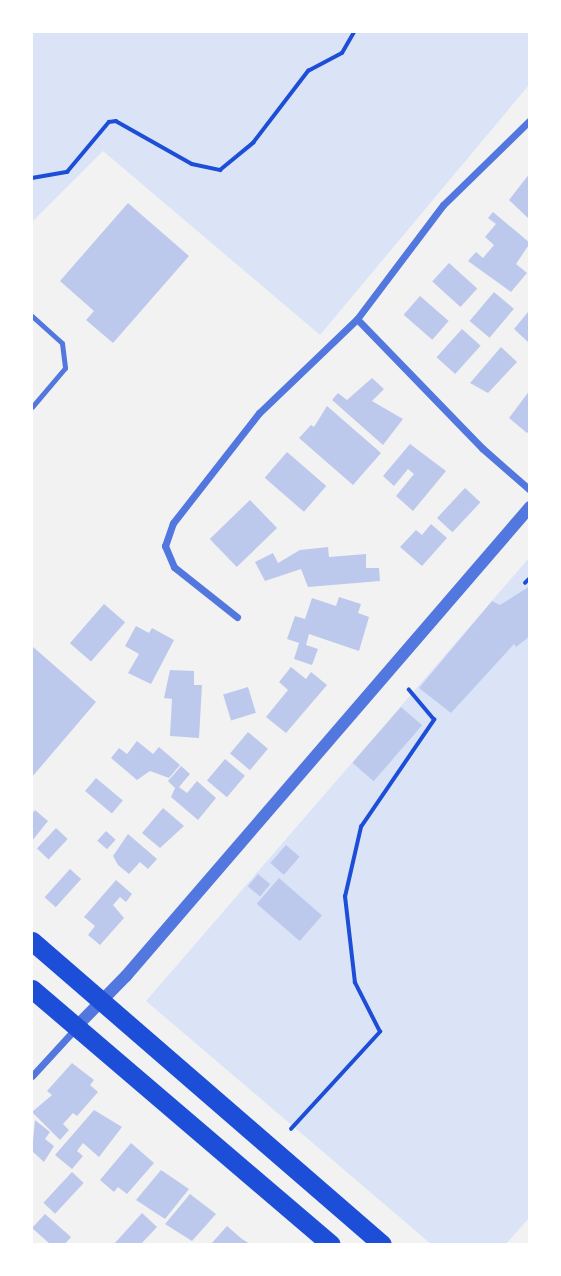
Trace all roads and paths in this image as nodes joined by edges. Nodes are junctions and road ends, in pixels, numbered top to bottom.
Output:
1 (354, 32) edge
2 (530, 120) edge
3 (32, 178) edge
4 (32, 316) edge
5 (357, 319) junction
6 (32, 407) edge
7 (530, 490) edge
8 (530, 507) edge
9 (530, 578) edge
10 (526, 583) dead end
11 (237, 617) dead end
12 (409, 690) dead end
13 (32, 941) edge
14 (32, 989) edge
15 (101, 1002) junction
16 (76, 1027) junction
17 (32, 1076) edge
18 (291, 1129) dead end
19 (331, 1244) edge
20 (382, 1244) edge

1 - 3 path
2 - 5 street
4 - 6 lane
5 - 7 street
5 - 11 street
8 - 15 street
9 - 10 path
12 - 18 path
13 - 15 highway
14 - 16 highway
15 - 16 street
15 - 20 highway
16 - 17 street
16 - 19 highway

